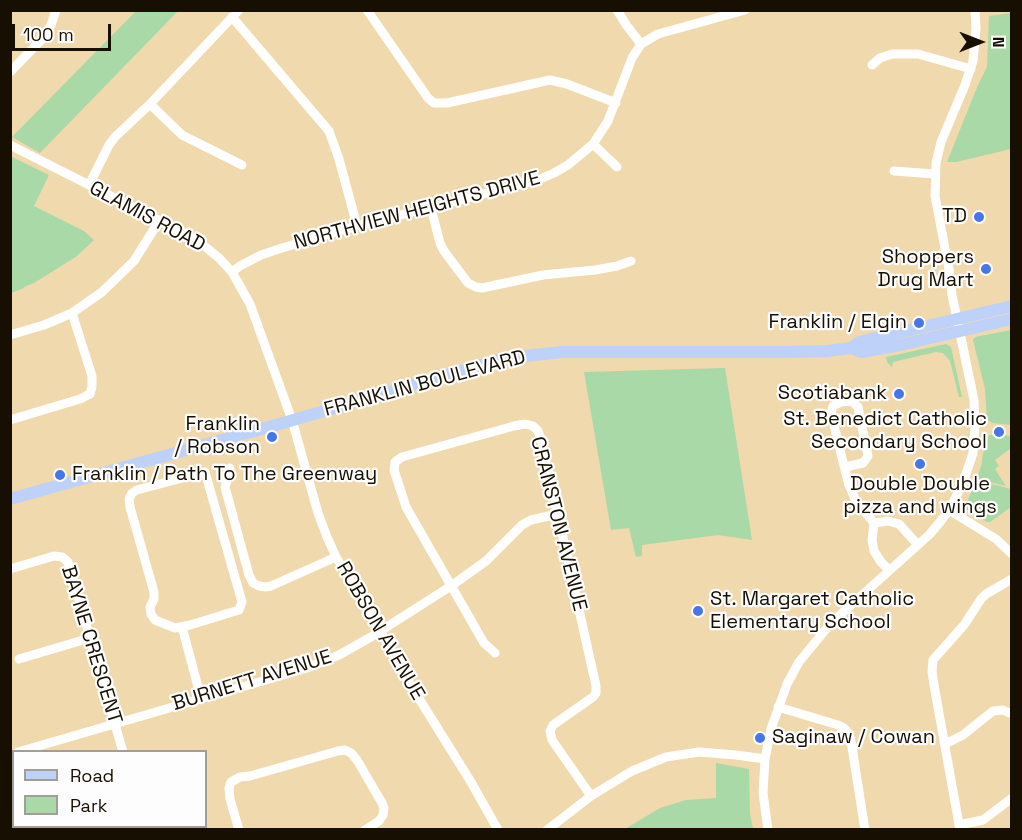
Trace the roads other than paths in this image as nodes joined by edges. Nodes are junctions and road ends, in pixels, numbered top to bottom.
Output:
1 (56, 10) edge
2 (367, 10) edge
3 (617, 10) edge
4 (745, 10) edge
5 (975, 10) edge
6 (235, 14) edge
7 (641, 44) junction
8 (872, 65) dead end
9 (971, 69) junction
10 (10, 72) edge
11 (616, 103) junction
12 (150, 104) junction
13 (593, 144) junction
14 (10, 145) edge
15 (242, 165) dead end
16 (617, 167) dead end
17 (894, 171) dead end
18 (935, 174) junction
19 (89, 185) junction
20 (431, 208) junction
21 (159, 221) junction
22 (357, 226) junction
23 (631, 261) dead end
24 (232, 272) junction
25 (1011, 306) edge
26 (72, 313) junction
27 (1011, 319) edge
28 (958, 325) junction
29 (10, 336) edge
30 (10, 420) edge
31 (292, 420) junction
32 (845, 467) junction
33 (230, 468) dead end
34 (10, 499) edge
35 (950, 510) junction
36 (557, 514) junction
37 (874, 523) junction
38 (918, 545) junction
39 (1011, 554) edge
40 (336, 557) junction
41 (10, 569) edge
42 (889, 570) junction
43 (1011, 579) edge
44 (451, 586) junction
45 (182, 627) junction
46 (380, 630) junction
47 (90, 638) junction
48 (495, 653) dead end
49 (19, 659) dead end
50 (201, 698) junction
51 (778, 707) junction
52 (1011, 714) edge
53 (115, 723) junction
54 (945, 744) junction
55 (24, 750) edge
56 (122, 750) edge
57 (765, 759) junction
58 (591, 796) junction
59 (1011, 798) edge
60 (960, 827) edge
61 (239, 830) edge
62 (365, 830) edge
63 (498, 830) edge
64 (548, 830) edge
65 (768, 830) edge
66 (865, 830) edge

1 - 10 street
2 - 11 street
3 - 7 street
4 - 7 street
5 - 9 street
6 - 12 street
6 - 22 street
7 - 11 street, NORTHVIEW HEIGHTS DRIVE
8 - 9 street
9 - 18 street
11 - 13 street, NORTHVIEW HEIGHTS DRIVE
12 - 15 street
12 - 19 street
13 - 16 street
13 - 20 street, NORTHVIEW HEIGHTS DRIVE
14 - 19 street, GLAMIS ROAD
17 - 18 street
18 - 28 street
19 - 21 street, GLAMIS ROAD
20 - 22 street, NORTHVIEW HEIGHTS DRIVE
20 - 23 street
21 - 24 street, GLAMIS ROAD
21 - 26 street
22 - 24 street, NORTHVIEW HEIGHTS DRIVE
24 - 31 street, GLAMIS ROAD
25 - 28 main road, FRANKLIN BOULEVARD
26 - 29 street
26 - 30 street
27 - 28 main road, FRANKLIN BOULEVARD
28 - 31 main road, FRANKLIN BOULEVARD
28 - 35 street
31 - 34 main road, FRANKLIN BOULEVARD
31 - 40 street, ROBSON AVENUE
32 - 32 street
32 - 37 street
33 - 40 street
35 - 38 street
35 - 39 street
36 - 44 street, BURNETT AVENUE
36 - 44 street, CRANSTON AVENUE
36 - 58 street, CRANSTON AVENUE
37 - 38 street
37 - 42 street
38 - 42 street
40 - 46 street, ROBSON AVENUE
41 - 47 street, BAYNE CRESCENT
42 - 51 street
43 - 54 street
44 - 46 street, BURNETT AVENUE
44 - 48 street
45 - 45 street
45 - 50 street
46 - 50 street, BURNETT AVENUE
46 - 63 street, ROBSON AVENUE
47 - 49 street
47 - 53 street, BAYNE CRESCENT
50 - 53 street, BURNETT AVENUE
51 - 57 street
51 - 66 street
52 - 54 street
53 - 55 street, BURNETT AVENUE
53 - 56 street, BAYNE CRESCENT
54 - 60 street
57 - 58 street
57 - 65 street
58 - 64 street
59 - 60 street
61 - 62 street

